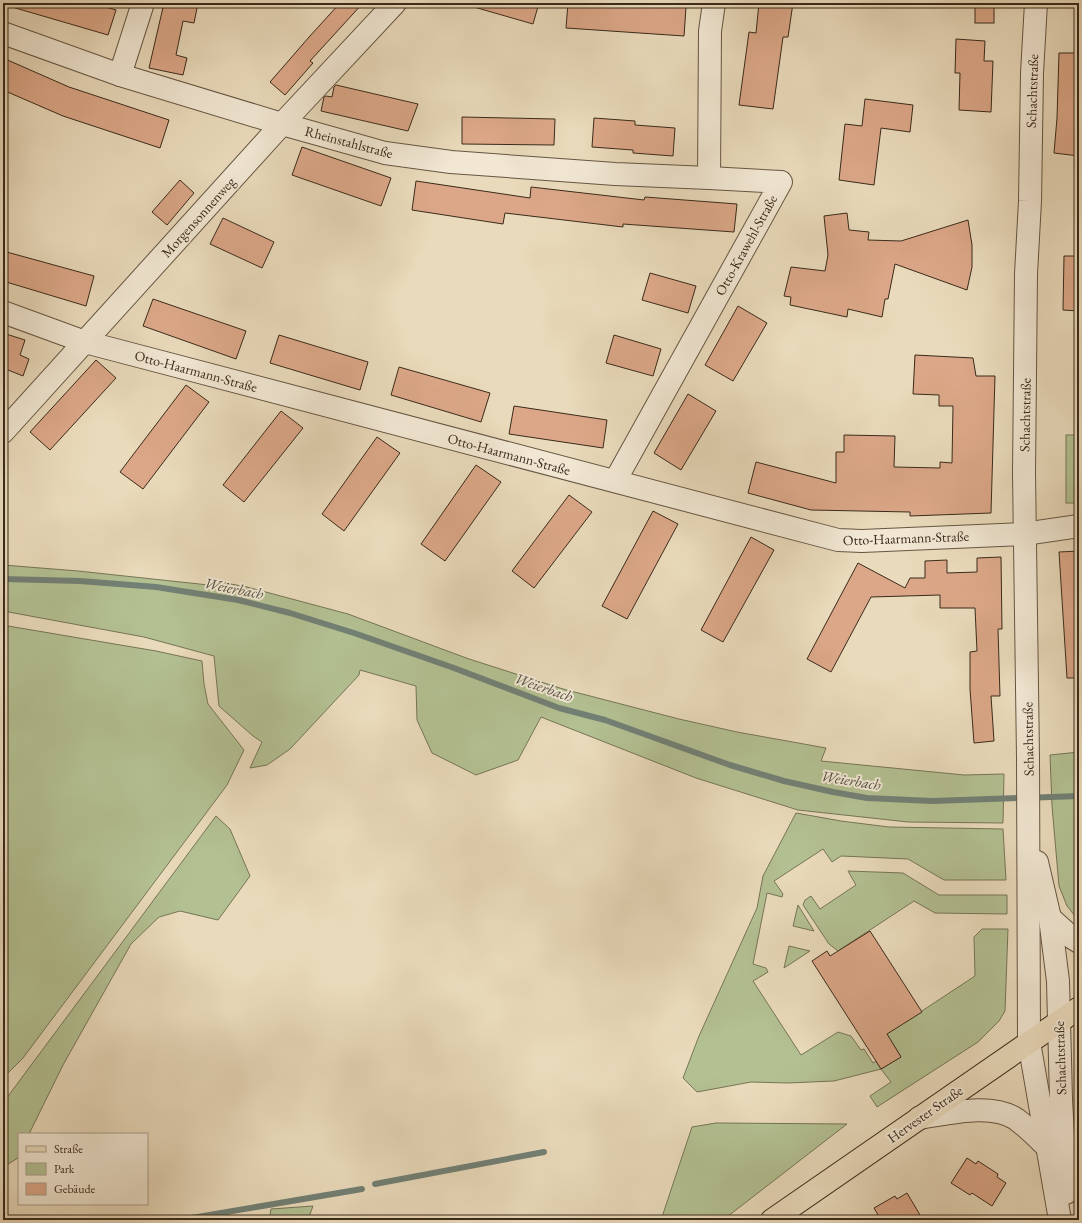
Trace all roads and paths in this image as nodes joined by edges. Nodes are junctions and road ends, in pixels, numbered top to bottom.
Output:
1 (143, 3) edge
2 (395, 3) edge
3 (714, 3) edge
4 (1036, 3) edge
5 (3, 33) edge
6 (120, 75) junction
7 (282, 124) junction
8 (709, 178) junction
9 (3, 312) edge
10 (85, 342) junction
11 (3, 432) edge
12 (615, 481) junction
13 (1079, 526) edge
14 (1024, 534) junction
15 (1028, 821) junction
16 (1050, 918) junction
17 (1079, 942) edge
18 (1079, 1008) edge
19 (1059, 1022) junction
20 (1029, 1042) junction
21 (919, 1118) junction
22 (1046, 1146) junction
23 (772, 1220) edge
24 (1060, 1220) edge
25 (1068, 1220) edge

1 - 6 street
2 - 7 street, Morgensonnenweg
3 - 8 street
4 - 14 street, Schachtstraße
5 - 6 street, Rheinstahlstraße
6 - 7 street, Rheinstahlstraße
7 - 8 street, Rheinstahlstraße
7 - 10 street, Morgensonnenweg
8 - 12 street, Otto-Krawehl-Straße
9 - 10 street, Otto-Haarmann-Straße
10 - 11 street, Morgensonnenweg
10 - 12 street, Otto-Haarmann-Straße
12 - 14 street, Otto-Haarmann-Straße
13 - 14 street, Otto-Haarmann-Straße
14 - 15 street, Schachtstraße
15 - 16 street, Schachtstraße
15 - 20 street, Schachtstraße
16 - 17 street
16 - 19 street, Schachtstraße
18 - 19 main road, Hervester Straße
19 - 20 main road, Hervester Straße
19 - 25 street, Schachtstraße
20 - 21 main road, Hervester Straße
20 - 22 street, Schachtstraße
21 - 22 street
21 - 23 main road, Hervester Straße
22 - 24 street, Schachtstraße

